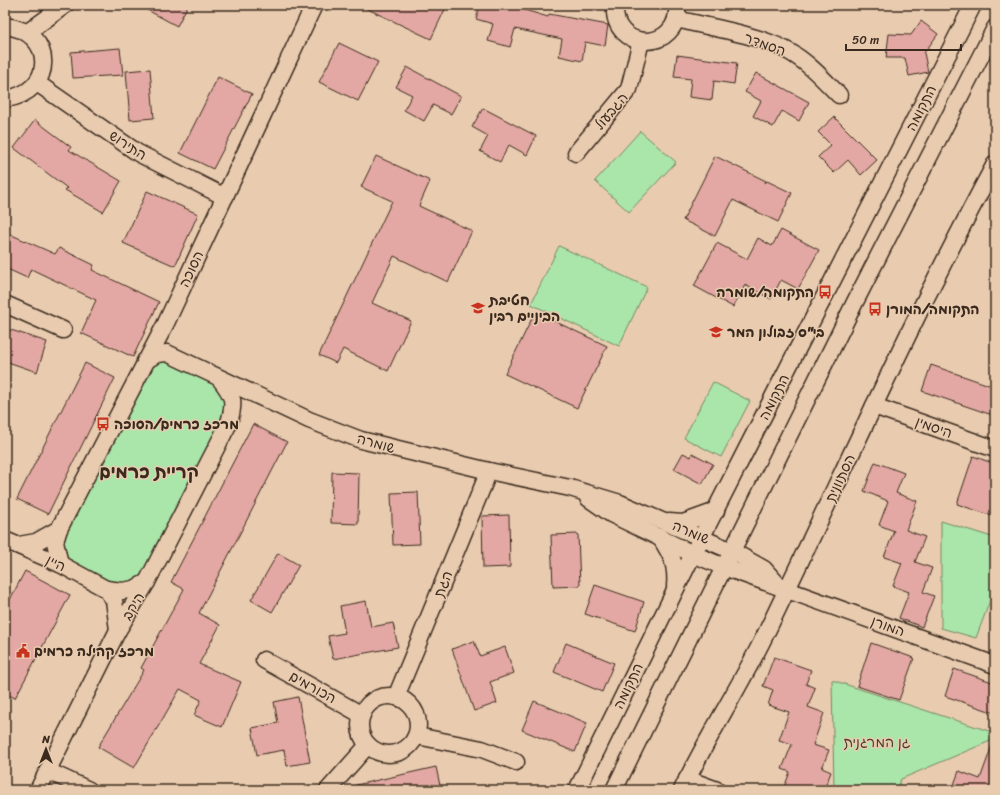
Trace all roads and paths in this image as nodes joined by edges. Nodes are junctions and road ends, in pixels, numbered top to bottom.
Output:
1 (65, 5) edge
2 (314, 5) edge
3 (615, 5) edge
4 (973, 5) edge
5 (677, 12) edge
6 (5, 26) edge
7 (995, 28) edge
8 (28, 32) junction
9 (641, 41) junction
10 (37, 83) junction
11 (839, 95) dead end
12 (5, 99) edge
13 (576, 152) dead end
14 (995, 164) edge
15 (224, 197) junction
16 (5, 304) edge
17 (166, 322) junction
18 (63, 330) dead end
19 (183, 358) junction
20 (146, 361) junction
21 (220, 379) junction
22 (266, 400) junction
23 (874, 406) junction
24 (229, 424) junction
25 (995, 449) edge
26 (489, 471) junction
27 (581, 492) junction
28 (716, 511) junction
29 (666, 522) junction
30 (745, 523) junction
31 (59, 529) junction
32 (660, 537) junction
33 (702, 537) junction
34 (12, 542) edge
35 (732, 551) junction
36 (693, 554) junction
37 (60, 564) junction
38 (724, 567) junction
39 (763, 568) junction
40 (147, 582) junction
41 (783, 588) junction
42 (106, 589) junction
43 (675, 591) junction
44 (118, 630) junction
45 (264, 660) dead end
46 (995, 665) edge
47 (396, 697) junction
48 (362, 714) junction
49 (417, 736) junction
50 (368, 745) junction
51 (516, 762) dead end
52 (48, 770) junction
53 (685, 785) edge
54 (38, 790) edge
55 (89, 790) edge
56 (328, 790) edge
57 (577, 790) edge
58 (614, 790) edge
59 (717, 790) edge

1 - 8 street
2 - 15 street, הסוכה
3 - 9 street
4 - 28 street, התקומה
5 - 9 street
5 - 11 street, הסמדר
6 - 8 street
7 - 30 street, התקומה
8 - 10 street
9 - 13 street, הגבעול
10 - 12 street
10 - 15 street, התירוש
14 - 23 street, הסתוונית
15 - 17 street, הסוכה
16 - 18 street
17 - 19 street, שומרה
17 - 20 street, הסוכה
19 - 20 street, שומרה
19 - 21 street, שומרה
20 - 31 street, הסוכה
21 - 22 street, שומרה
21 - 24 street, היקב
22 - 24 street, היקב
22 - 26 street, שומרה
23 - 25 street, היסמין
23 - 41 street, הסתוונית
24 - 40 street, היקב
26 - 27 street, שומרה
26 - 47 street, הגת
27 - 29 street, שומרה
27 - 32 street, שומרה
28 - 29 street
28 - 33 street, התקומה
29 - 33 street, שומרה
30 - 35 street, התקומה
30 - 39 street
31 - 34 street
31 - 37 street, הסוכה
32 - 36 street, שומרה
32 - 43 street
33 - 35 street, שומרה
33 - 36 street, התקומה
34 - 37 street, היין
35 - 38 street, התקומה
35 - 39 street, המורן
36 - 38 street, שומרה
36 - 43 street, התקומה
37 - 42 street, היין
38 - 41 street, המורן
38 - 58 street, התקומה
39 - 41 street, המורן
40 - 42 street, היין
40 - 44 street, היקב
41 - 46 street, המורן
41 - 53 street, הסתוונית
42 - 44 street
43 - 57 street, התקומה
44 - 52 street, היקב
45 - 48 street, הכורמים
47 - 48 street
47 - 49 street
48 - 50 street
49 - 50 street
49 - 51 street
50 - 56 street
52 - 54 street, היקב
52 - 55 street
53 - 59 street

